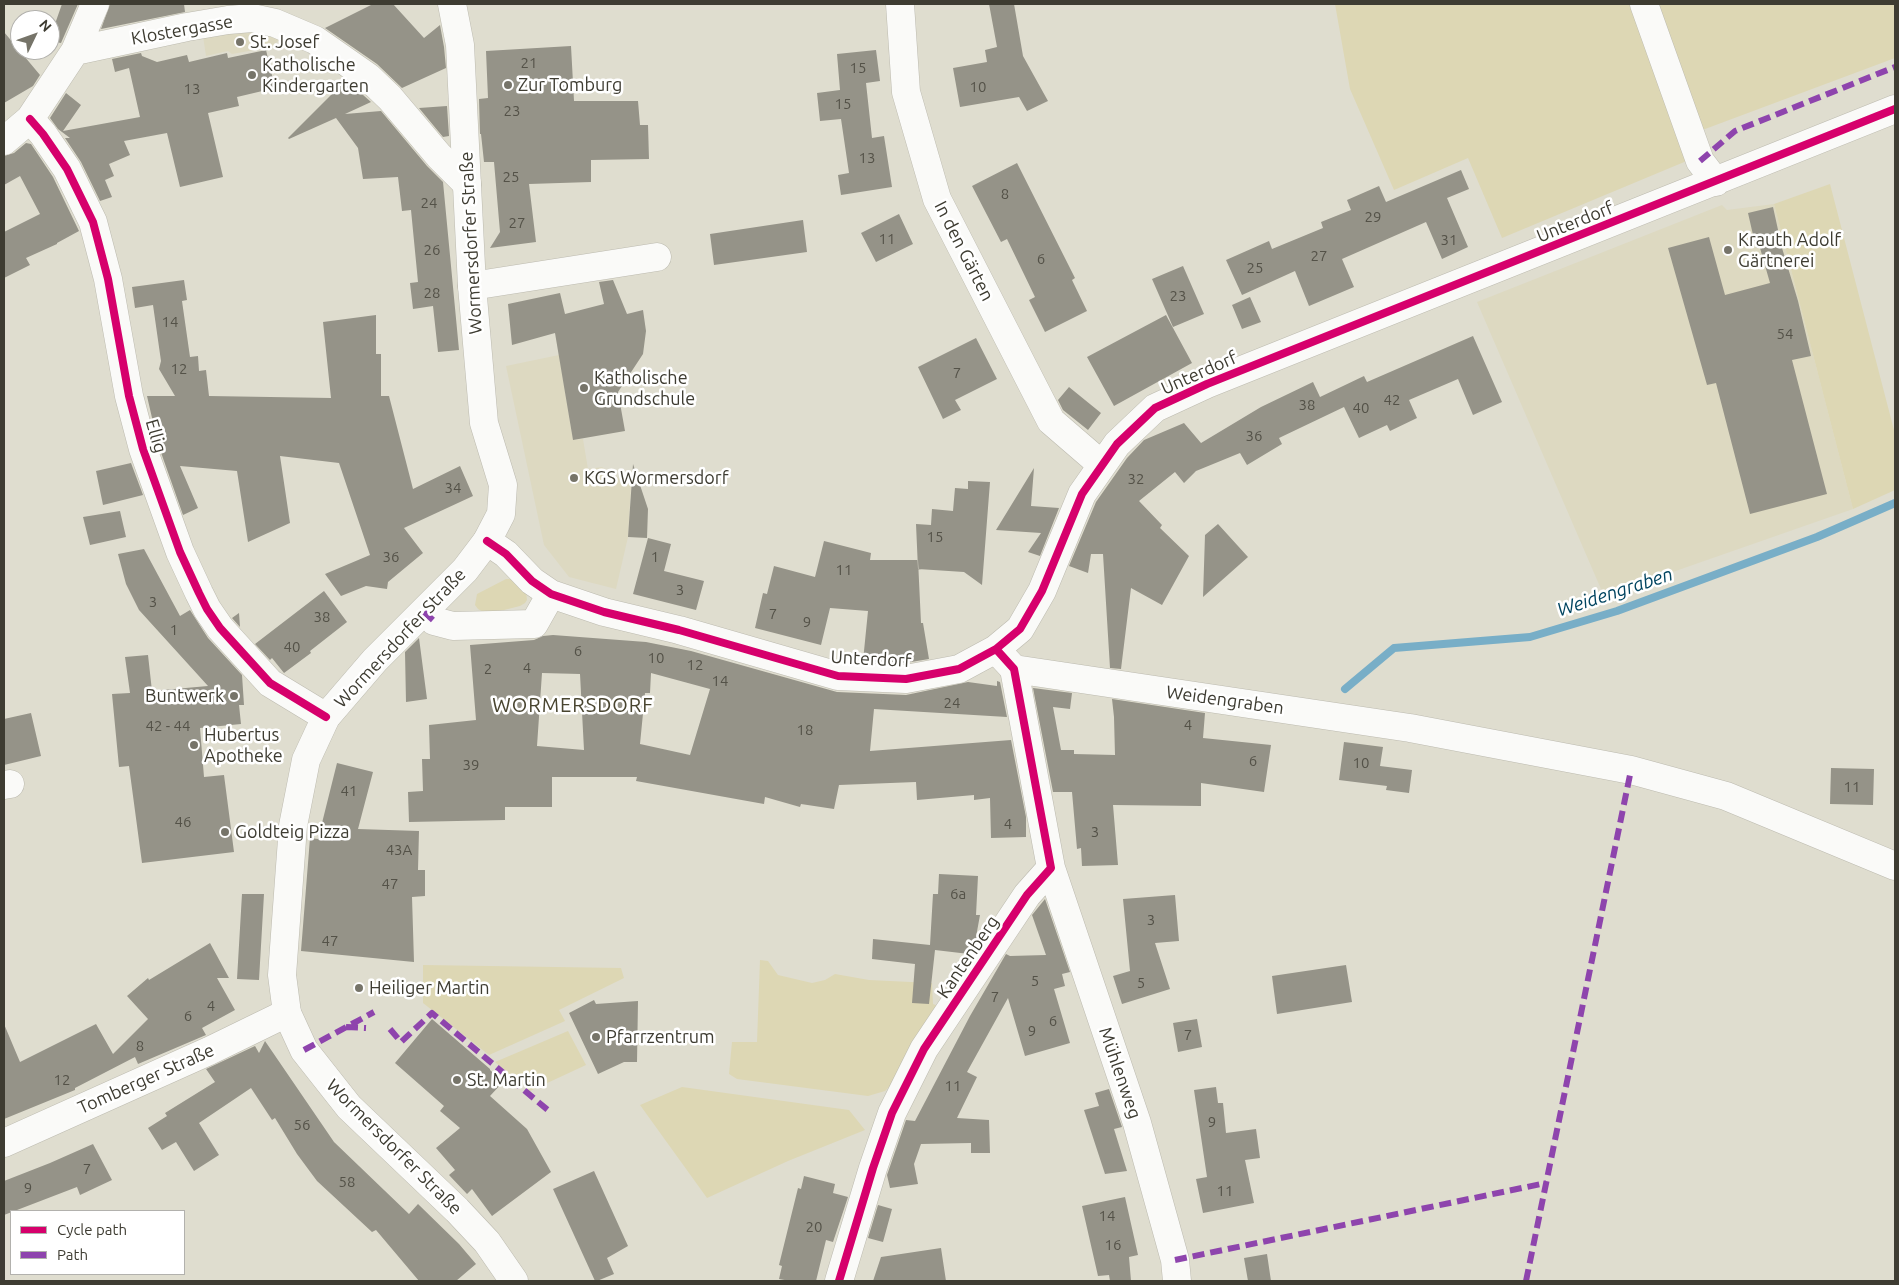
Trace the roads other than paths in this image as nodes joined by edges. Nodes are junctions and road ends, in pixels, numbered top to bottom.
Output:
1 (94, 4) edge
2 (452, 4) edge
3 (900, 4) edge
4 (1644, 4) edge
5 (75, 52) junction
6 (1895, 109) edge
7 (30, 119) junction
8 (4, 141) edge
9 (1716, 182) junction
10 (467, 184) junction
11 (657, 257) dead end
12 (472, 286) junction
13 (1102, 465) junction
14 (487, 541) junction
15 (551, 594) junction
16 (434, 621) dead end
17 (1005, 659) junction
18 (326, 717) junction
19 (1895, 866) edge
20 (1051, 868) junction
21 (287, 1013) junction
22 (4, 1143) edge
23 (514, 1281) edge
24 (839, 1281) edge
25 (1177, 1281) edge

1 - 5 street
2 - 10 street, Wormersdorfer Straße
3 - 13 street, In den Gärten
4 - 9 street
5 - 7 street
5 - 10 street, Klostergasse
6 - 9 street, Unterdorf
7 - 8 street
7 - 18 street, Ellig
9 - 13 street, Unterdorf
10 - 12 street, Wormersdorfer Straße
11 - 12 street
12 - 14 street, Wormersdorfer Straße
13 - 17 street, Unterdorf
14 - 15 street, Unterdorf
14 - 18 street, Wormersdorfer Straße
15 - 16 street
15 - 17 street, Unterdorf
17 - 19 street, Weidengraben
17 - 20 street
18 - 21 street, Wormersdorfer Straße
20 - 24 street, Kantenberg
20 - 25 street, Mühlenweg
21 - 22 street, Tomberger Straße
21 - 23 street, Wormersdorfer Straße

